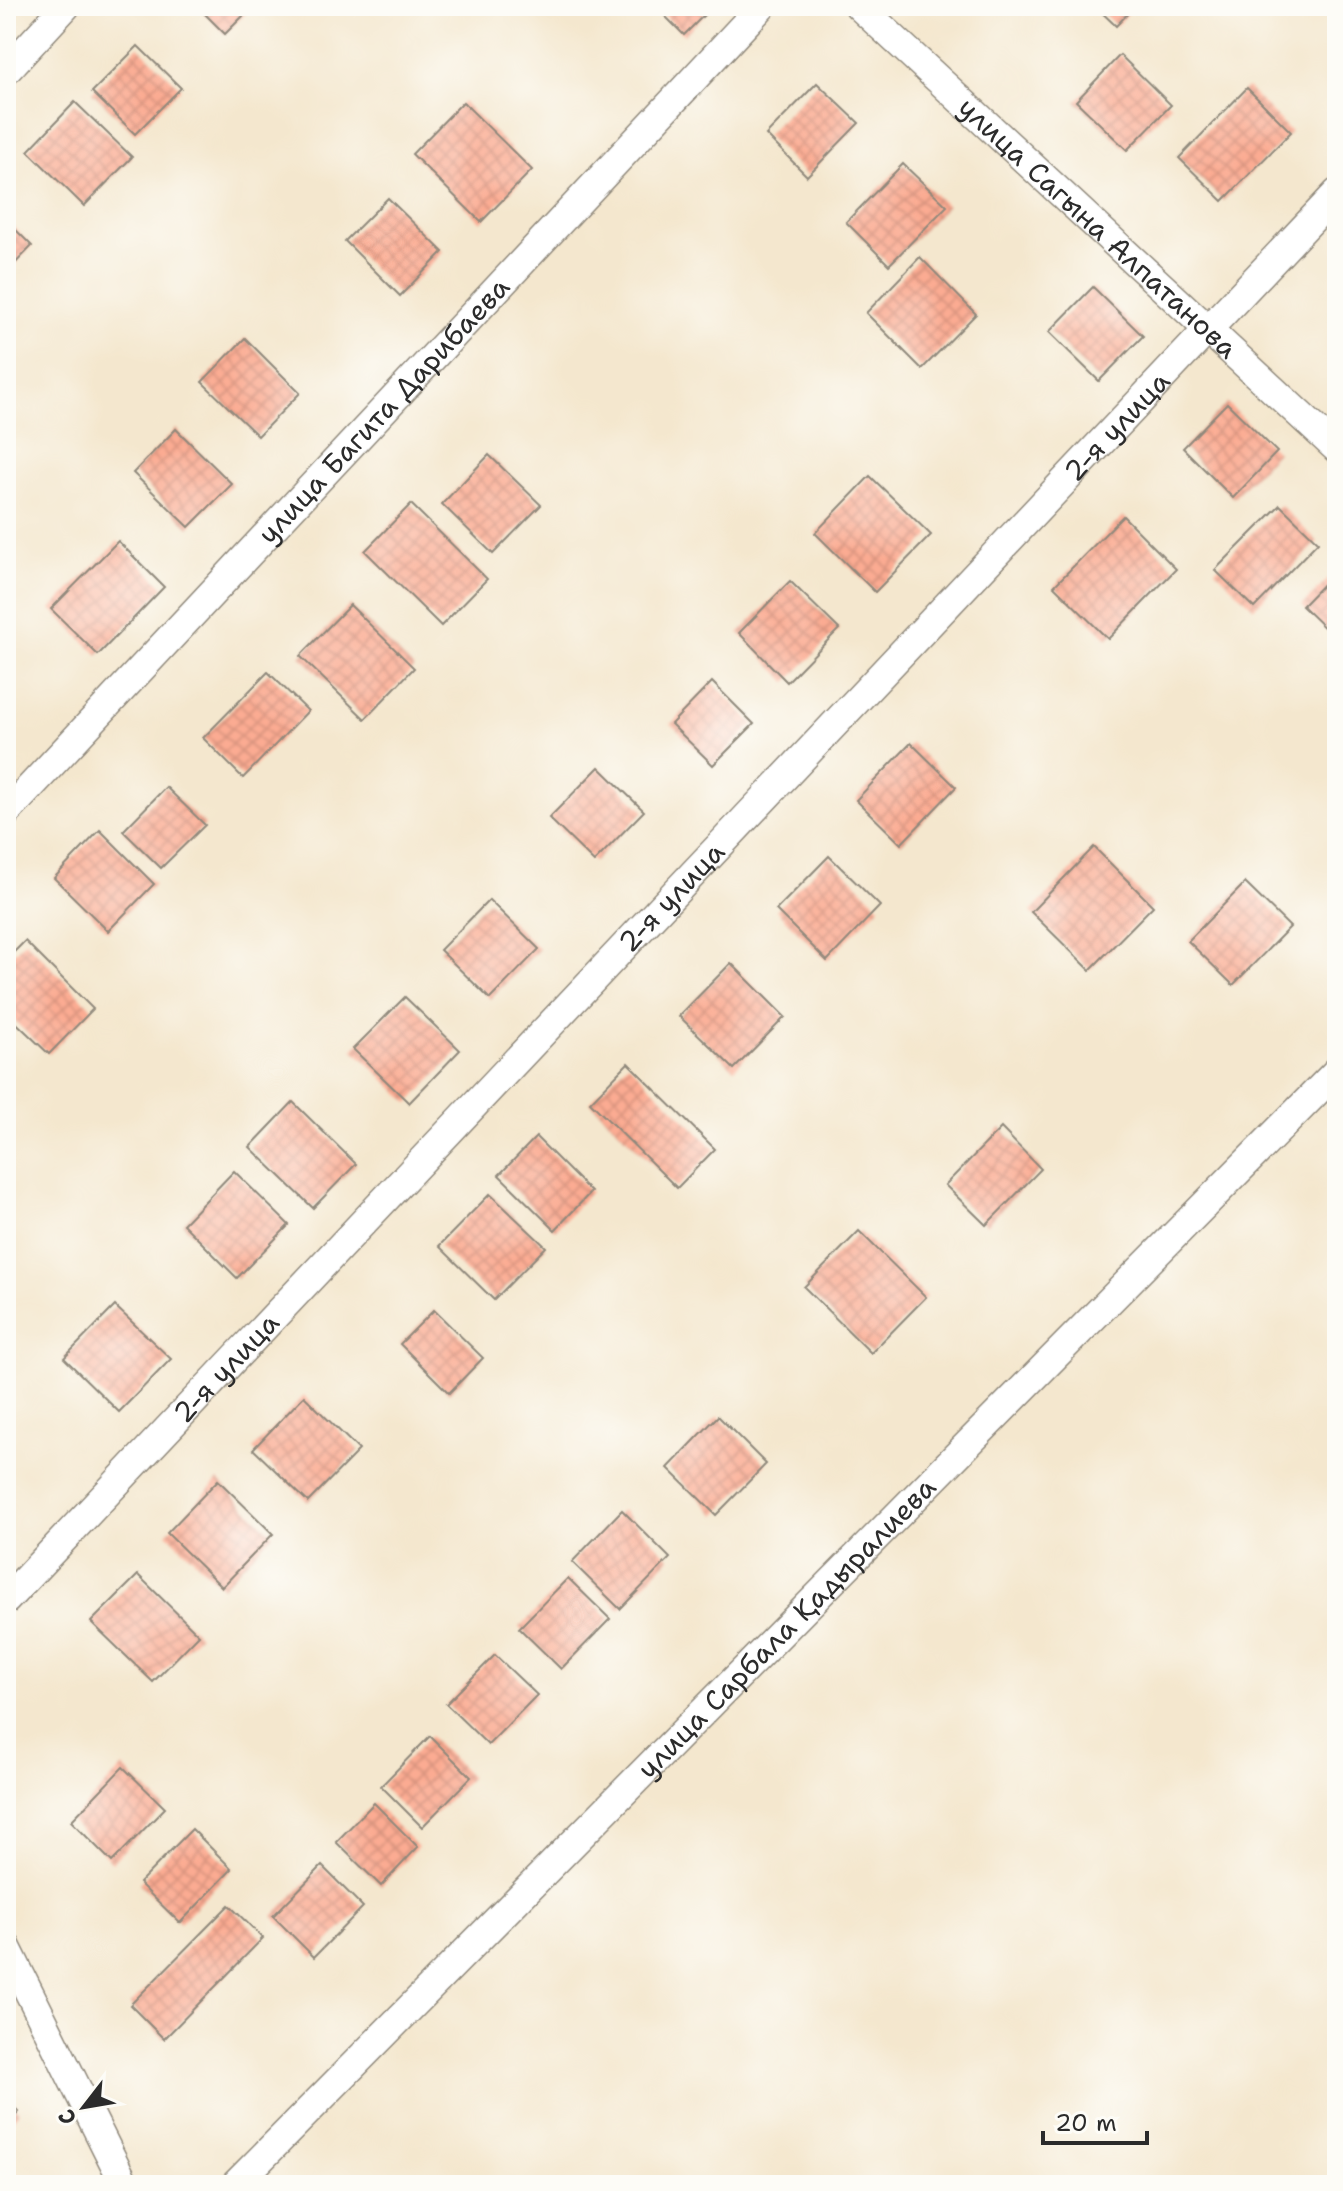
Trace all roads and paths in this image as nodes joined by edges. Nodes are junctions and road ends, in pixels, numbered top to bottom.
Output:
1 (66, 6) edge
2 (762, 6) edge
3 (859, 6) edge
4 (6, 71) edge
5 (1337, 193) edge
6 (1208, 329) junction
7 (1337, 449) edge
8 (6, 813) edge
9 (1337, 1071) edge
10 (6, 1600) edge
11 (6, 1946) edge
12 (125, 2185) edge
13 (235, 2185) edge

1 - 4 street
2 - 8 street, улица Багита Дарибаева
3 - 6 street, улица Сагына Алпатанова
5 - 6 street, 2-я улица
6 - 7 street, улица Сагына Алпатанова
6 - 10 street, 2-я улица
9 - 13 street, улица Сарбала Қадыралиева
11 - 12 street

